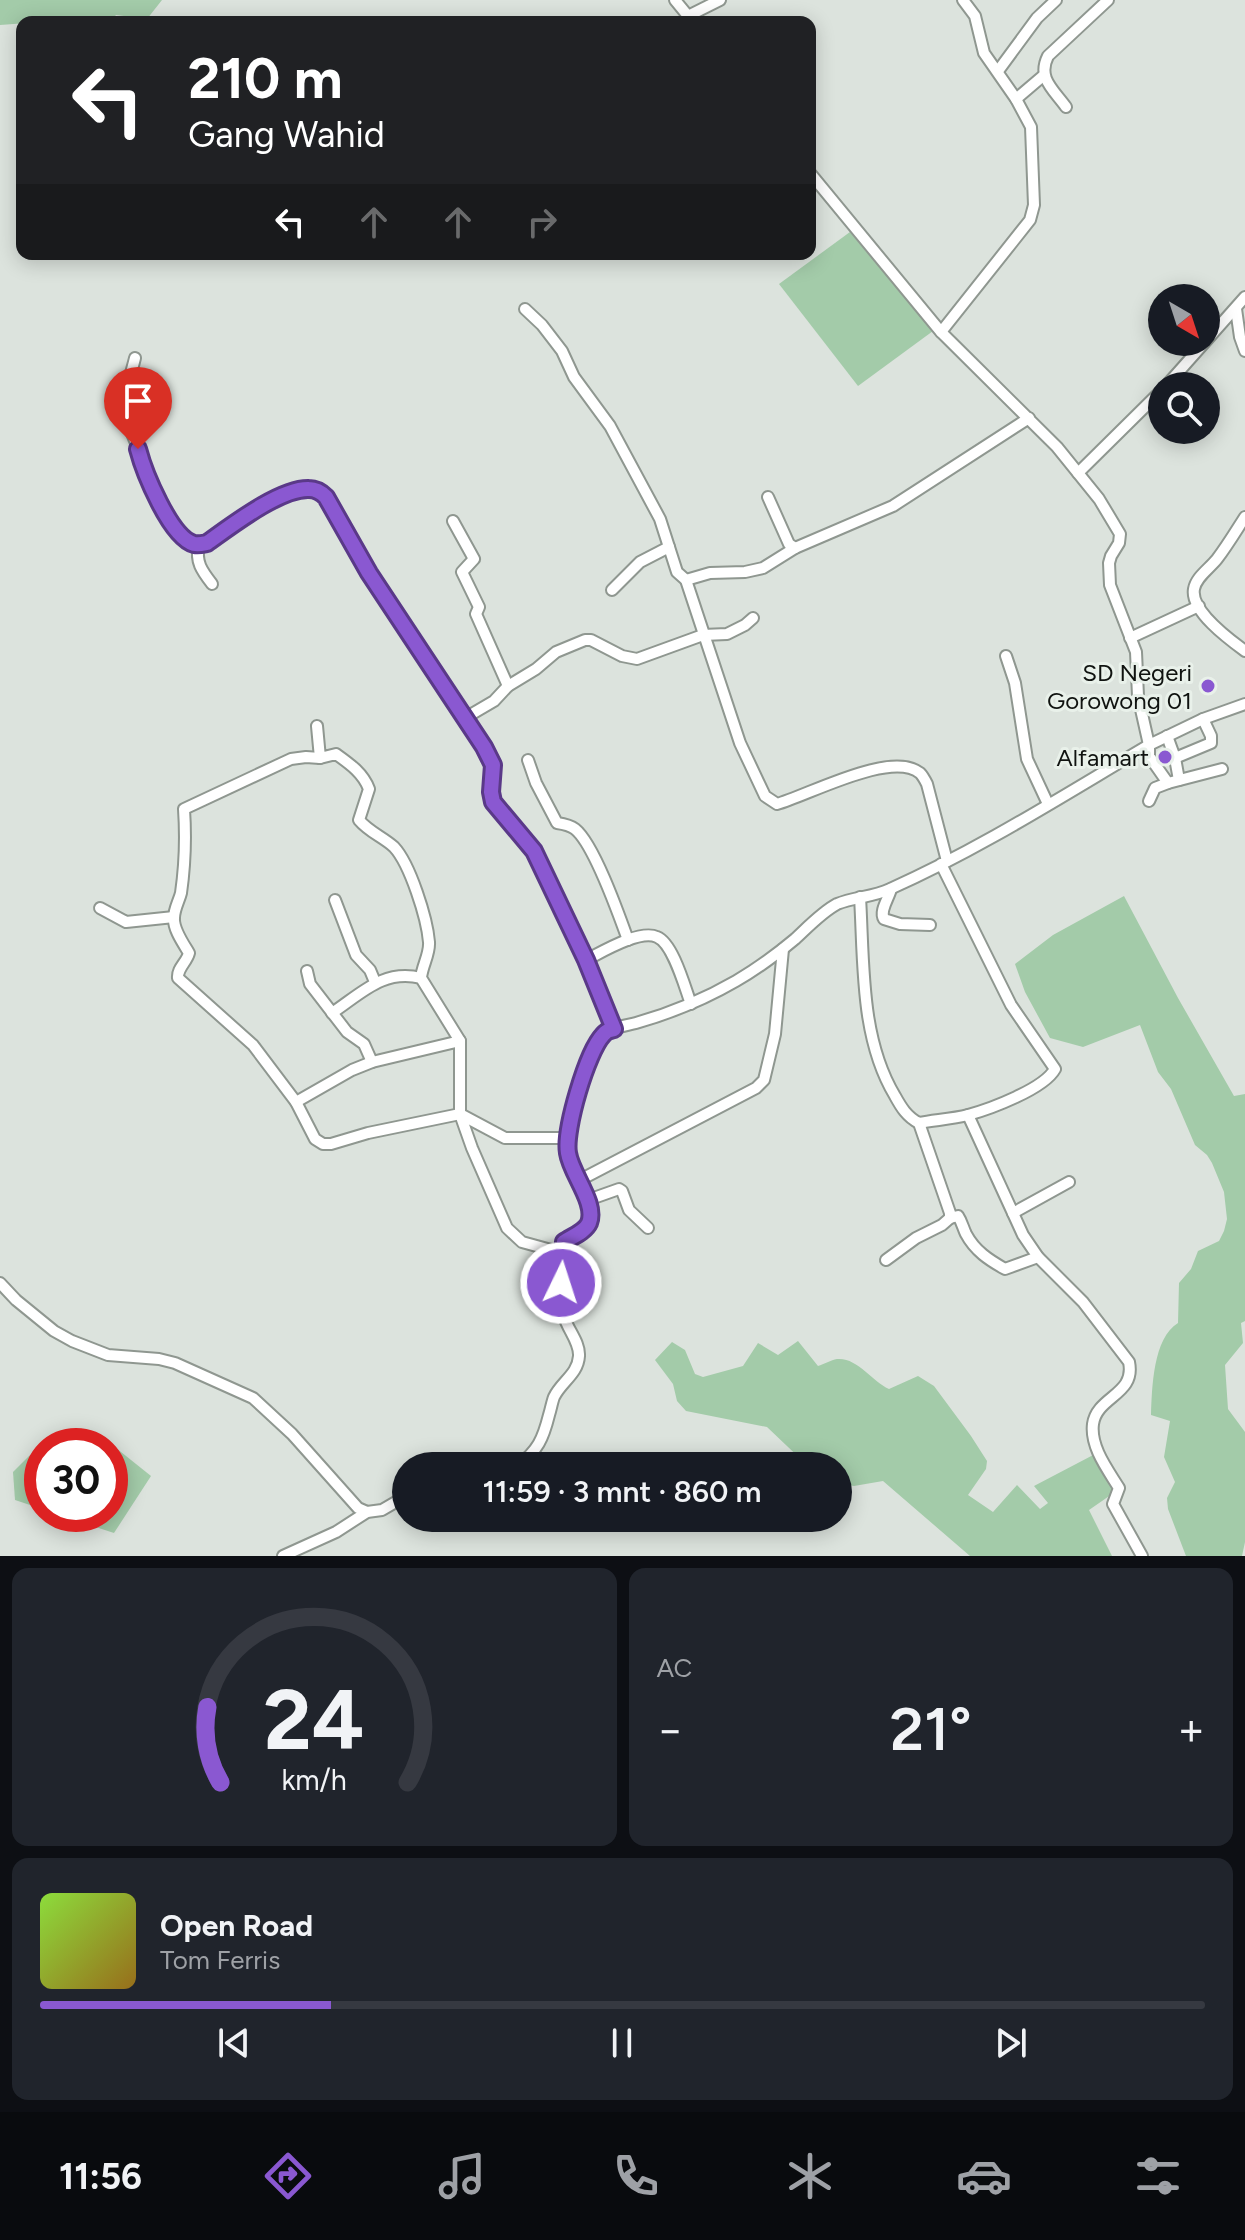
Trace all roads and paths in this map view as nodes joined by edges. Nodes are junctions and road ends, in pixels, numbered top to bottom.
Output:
1 (675, 0) edge
2 (720, 0) edge
3 (963, 0) edge
4 (1056, 0) edge
5 (1108, 0) edge
6 (688, 16) edge
7 (696, 16) edge
8 (998, 71) junction
9 (1043, 76) junction
10 (1016, 99) junction
11 (1066, 107) dead end
12 (816, 180) edge
13 (1245, 297) edge
14 (525, 309) dead end
15 (1236, 309) junction
16 (941, 332) junction
17 (1245, 351) edge
18 (135, 358) dead end
19 (1179, 372) edge
20 (1148, 404) edge
21 (1029, 418) junction
22 (1078, 473) junction
23 (768, 497) dead end
24 (1245, 517) edge
25 (453, 521) dead end
26 (199, 545) junction
27 (669, 547) junction
28 (795, 548) junction
29 (686, 580) junction
30 (212, 584) dead end
31 (612, 590) dead end
32 (1199, 606) junction
33 (753, 618) dead end
34 (703, 635) junction
35 (1130, 638) junction
36 (1245, 651) edge
37 (1006, 656) dead end
38 (508, 686) junction
39 (1245, 704) edge
40 (465, 718) junction
41 (1203, 719) junction
42 (317, 726) dead end
43 (1167, 736) junction
44 (1149, 745) junction
45 (320, 758) junction
46 (1175, 758) junction
47 (528, 760) dead end
48 (1222, 769) dead end
49 (1174, 782) junction
50 (1149, 801) dead end
51 (1048, 804) junction
52 (944, 863) junction
53 (891, 889) junction
54 (860, 897) junction
55 (335, 900) dead end
56 (100, 908) dead end
57 (174, 917) junction
58 (930, 925) dead end
59 (628, 940) junction
60 (783, 949) junction
61 (586, 960) junction
62 (307, 971) dead end
63 (421, 978) junction
64 (375, 982) junction
65 (691, 1004) junction
66 (332, 1013) junction
67 (614, 1029) junction
68 (460, 1041) junction
69 (372, 1062) junction
70 (296, 1102) junction
71 (460, 1114) junction
72 (968, 1115) junction
73 (919, 1123) junction
74 (567, 1138) junction
75 (578, 1181) junction
76 (1069, 1182) dead end
77 (588, 1200) junction
78 (1013, 1213) junction
79 (950, 1218) junction
80 (648, 1228) dead end
81 (562, 1253) junction
82 (1038, 1257) junction
83 (886, 1260) dead end
84 (0, 1283) edge
85 (532, 1452) edge
86 (392, 1504) edge
87 (367, 1512) junction
88 (283, 1556) edge
89 (1142, 1556) edge

1 - 6 street
2 - 7 street
3 - 8 street
4 - 8 street
5 - 9 street
8 - 10 street
9 - 10 street
9 - 11 street
10 - 16 street
12 - 16 street
13 - 15 street
14 - 27 street
15 - 17 street
15 - 19 street
16 - 21 street
18 - 26 street
20 - 22 street
21 - 22 street
21 - 28 street
22 - 35 street
23 - 28 street
24 - 32 street
25 - 38 street
26 - 30 street
26 - 40 street
27 - 29 street
27 - 31 street
28 - 29 street
29 - 34 street
32 - 35 street
32 - 36 street
33 - 34 street
34 - 38 street
34 - 52 street
35 - 44 street
37 - 51 street
38 - 40 street
39 - 41 street
40 - 61 street
41 - 43 street
41 - 46 street
42 - 45 street
43 - 44 street
43 - 46 street
44 - 49 street
44 - 51 street
45 - 57 street
45 - 63 street
46 - 49 street
47 - 59 street
48 - 49 street
49 - 50 street
51 - 52 street
52 - 53 street
52 - 72 street
53 - 54 street
53 - 58 street
54 - 60 street
54 - 73 street
55 - 64 street
56 - 57 street
57 - 70 street
59 - 61 street
59 - 65 street
60 - 65 street
60 - 75 street
61 - 67 street
62 - 66 street
63 - 64 street
63 - 68 street
64 - 66 street
65 - 67 street
66 - 69 street
67 - 74 street
68 - 69 street
68 - 71 street
69 - 70 street
70 - 71 street
71 - 74 street
71 - 81 street
72 - 73 street
72 - 78 street
73 - 79 street
74 - 75 street
75 - 77 street
76 - 78 street
77 - 80 street
77 - 81 street
78 - 82 street
79 - 82 street
79 - 83 street
81 - 85 street
82 - 89 street
84 - 87 street
86 - 87 street
87 - 88 street

